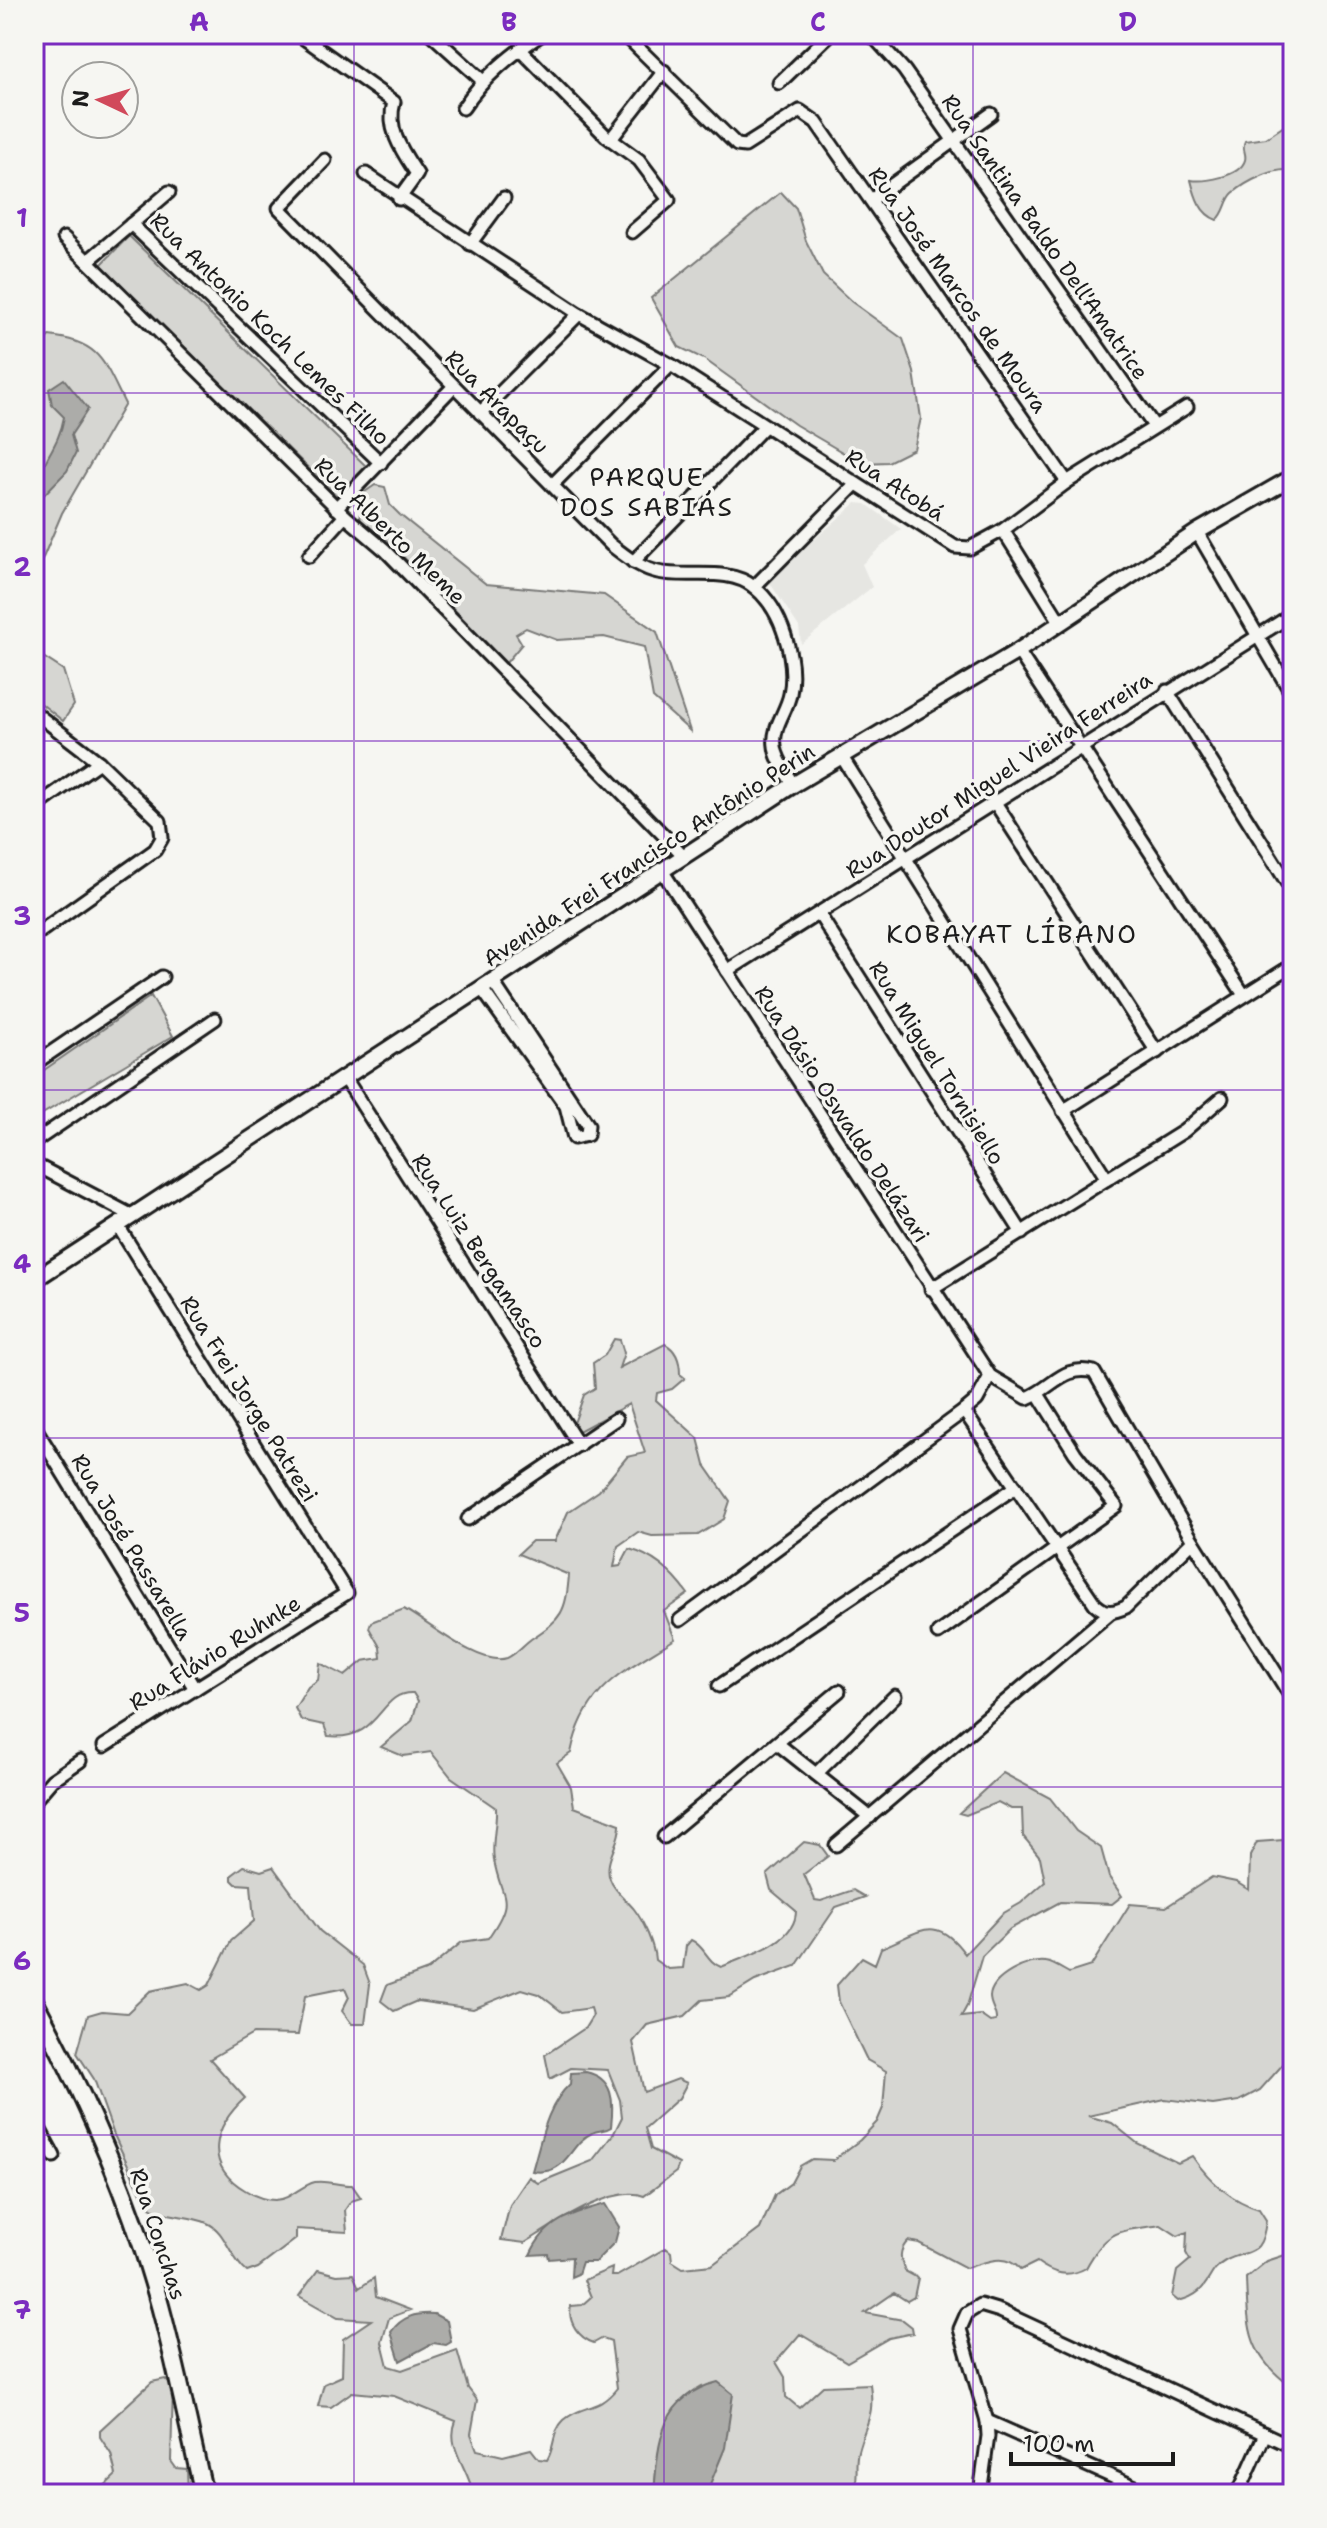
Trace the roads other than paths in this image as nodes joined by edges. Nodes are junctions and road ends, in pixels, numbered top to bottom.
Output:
1 (298, 34) edge
2 (431, 34) edge
3 (542, 34) edge
4 (624, 34) edge
5 (830, 34) edge
6 (871, 34) edge
7 (520, 49) junction
8 (664, 71) junction
9 (483, 81) junction
10 (779, 83) dead end
11 (463, 108) dead end
12 (991, 114) dead end
13 (611, 139) junction
14 (953, 141) junction
15 (325, 160) dead end
16 (366, 174) dead end
17 (169, 192) dead end
18 (504, 198) dead end
19 (399, 199) junction
20 (871, 200) junction
21 (131, 224) junction
22 (632, 232) dead end
23 (64, 238) dead end
24 (470, 244) junction
25 (88, 261) junction
26 (579, 314) junction
27 (671, 365) junction
28 (453, 387) junction
29 (1187, 407) dead end
30 (480, 413) junction
31 (765, 426) junction
32 (1154, 426) junction
33 (381, 463) junction
34 (1067, 482) junction
35 (1291, 482) edge
36 (856, 484) junction
37 (552, 485) junction
38 (340, 512) junction
39 (1003, 530) junction
40 (1197, 532) junction
41 (309, 556) dead end
42 (633, 562) junction
43 (754, 587) junction
44 (1293, 614) edge
45 (1059, 620) junction
46 (1255, 636) junction
47 (1018, 651) junction
48 (1167, 691) junction
49 (1293, 696) edge
50 (34, 712) edge
51 (1083, 745) junction
52 (842, 757) junction
53 (99, 762) junction
54 (793, 785) junction
55 (994, 801) junction
56 (34, 808) edge
57 (685, 857) junction
58 (906, 858) junction
59 (663, 872) junction
60 (1293, 892) edge
61 (819, 914) junction
62 (34, 936) edge
63 (1293, 965) edge
64 (727, 971) junction
65 (162, 977) dead end
66 (487, 986) junction
67 (1244, 995) junction
68 (215, 1019) dead end
69 (1157, 1052) junction
70 (34, 1064) edge
71 (345, 1078) junction
72 (1222, 1098) dead end
73 (1063, 1111) junction
74 (34, 1142) edge
75 (34, 1164) edge
76 (1107, 1179) junction
77 (133, 1216) junction
78 (118, 1226) junction
79 (1022, 1233) junction
80 (34, 1280) edge
81 (931, 1289) junction
82 (990, 1376) junction
83 (1038, 1394) junction
84 (964, 1411) junction
85 (616, 1419) dead end
86 (34, 1426) edge
87 (579, 1445) junction
88 (1016, 1487) junction
89 (468, 1519) dead end
90 (1193, 1541) junction
91 (1057, 1548) junction
92 (347, 1593) joint
93 (1111, 1612) junction
94 (680, 1620) dead end
95 (938, 1633) dead end
96 (719, 1686) dead end
97 (195, 1689) junction
98 (839, 1691) dead end
99 (895, 1696) dead end
100 (1293, 1700) edge
101 (778, 1744) junction
102 (104, 1746) dead end
103 (80, 1761) dead end
104 (816, 1774) junction
105 (34, 1801) edge
106 (870, 1817) junction
107 (664, 1837) dead end
108 (836, 1845) dead end
109 (34, 2001) edge
110 (34, 2119) edge
111 (54, 2156) dead end
112 (987, 2421) junction
113 (1265, 2434) junction
114 (1293, 2447) edge
115 (204, 2494) edge
116 (980, 2494) edge
117 (1151, 2494) edge
118 (1238, 2494) edge

1 - 19 street
2 - 9 street
3 - 7 street
4 - 8 street
5 - 10 street
6 - 14 street, Rua Santina Baldo Dell'Amatrice
7 - 9 street
7 - 13 street
8 - 13 street
8 - 20 street, Rua José Marcos de Moura
9 - 11 street
12 - 14 street
13 - 22 street
14 - 20 street
14 - 32 street, Rua Santina Baldo Dell'Amatrice
15 - 28 street, Rua Arapaçu
16 - 19 street, Rua Atobá
17 - 21 street
18 - 24 street
19 - 24 street, Rua Atobá
20 - 34 street, Rua José Marcos de Moura
21 - 25 street
21 - 33 street, Rua Antonio Koch Lemes Filho
23 - 25 street, Rua Alberto Meme
24 - 26 street, Rua Atobá
25 - 38 street, Rua Alberto Meme
26 - 27 street, Rua Atobá
26 - 30 street
27 - 31 street, Rua Atobá
27 - 37 street
28 - 30 street, Rua Arapaçu
28 - 33 street
29 - 32 street, Rua Atobá
30 - 37 street, Rua Arapaçu
31 - 36 street, Rua Atobá
31 - 42 street
32 - 34 street, Rua Atobá
33 - 38 street
34 - 39 street, Rua Atobá
35 - 40 street, Avenida Frei Francisco Antônio Perin
36 - 39 street, Rua Atobá
36 - 43 street
37 - 42 street, Rua Arapaçu
38 - 41 street
38 - 57 street, Rua Alberto Meme
39 - 45 street
40 - 45 street, Avenida Frei Francisco Antônio Perin
40 - 46 street
42 - 43 street, Rua Arapaçu
43 - 54 street
44 - 46 street, Rua Doutor Miguel Vieira Ferreira
45 - 47 street, Avenida Frei Francisco Antônio Perin
46 - 48 street, Rua Doutor Miguel Vieira Ferreira
46 - 49 street
47 - 51 street
47 - 52 street, Avenida Frei Francisco Antônio Perin
48 - 51 street, Rua Doutor Miguel Vieira Ferreira
48 - 60 street
50 - 53 street
51 - 55 street, Rua Doutor Miguel Vieira Ferreira
51 - 67 street
52 - 54 street, Avenida Frei Francisco Antônio Perin
52 - 58 street
53 - 56 street
53 - 62 street
54 - 57 street, Avenida Frei Francisco Antônio Perin
55 - 58 street, Rua Doutor Miguel Vieira Ferreira
55 - 69 street
57 - 59 street, Avenida Frei Francisco Antônio Perin
58 - 61 street, Rua Doutor Miguel Vieira Ferreira
58 - 73 street
59 - 64 street, Rua Dásio Oswaldo Delázari
59 - 66 street, Avenida Frei Francisco Antônio Perin
61 - 64 street, Rua Doutor Miguel Vieira Ferreira
61 - 79 street, Rua Miguel Tornisiello
63 - 67 street
64 - 81 street, Rua Dásio Oswaldo Delázari
65 - 70 street
66 - 66 street
66 - 71 street, Avenida Frei Francisco Antônio Perin
67 - 69 street
68 - 74 street
69 - 73 street
71 - 77 street, Avenida Frei Francisco Antônio Perin
71 - 87 street, Rua Luiz Bergamasco
72 - 76 street
73 - 76 street
75 - 77 street
76 - 79 street
77 - 78 street, Avenida Frei Francisco Antônio Perin
78 - 80 street, Avenida Frei Francisco Antônio Perin
78 - 92 street, Rua Frei Jorge Patrezi
79 - 81 street
81 - 82 street, Rua Dásio Oswaldo Delázari
82 - 83 street
82 - 84 street
83 - 90 street
83 - 91 street
84 - 88 street
84 - 94 street
85 - 87 street
86 - 97 street, Rua José Passarella
87 - 89 street
88 - 91 street
88 - 96 street
90 - 93 street
90 - 100 street
91 - 93 street
91 - 95 street
92 - 97 street, Rua Flávio Ruhnke
93 - 106 street
97 - 102 street, Rua Flávio Ruhnke
98 - 101 street
99 - 104 street
101 - 104 street
101 - 107 street
103 - 105 street
104 - 106 street
106 - 108 street
109 - 115 main road, Rua Conchas
110 - 111 street
112 - 113 street
112 - 116 street
112 - 117 street
113 - 114 street
113 - 118 street

